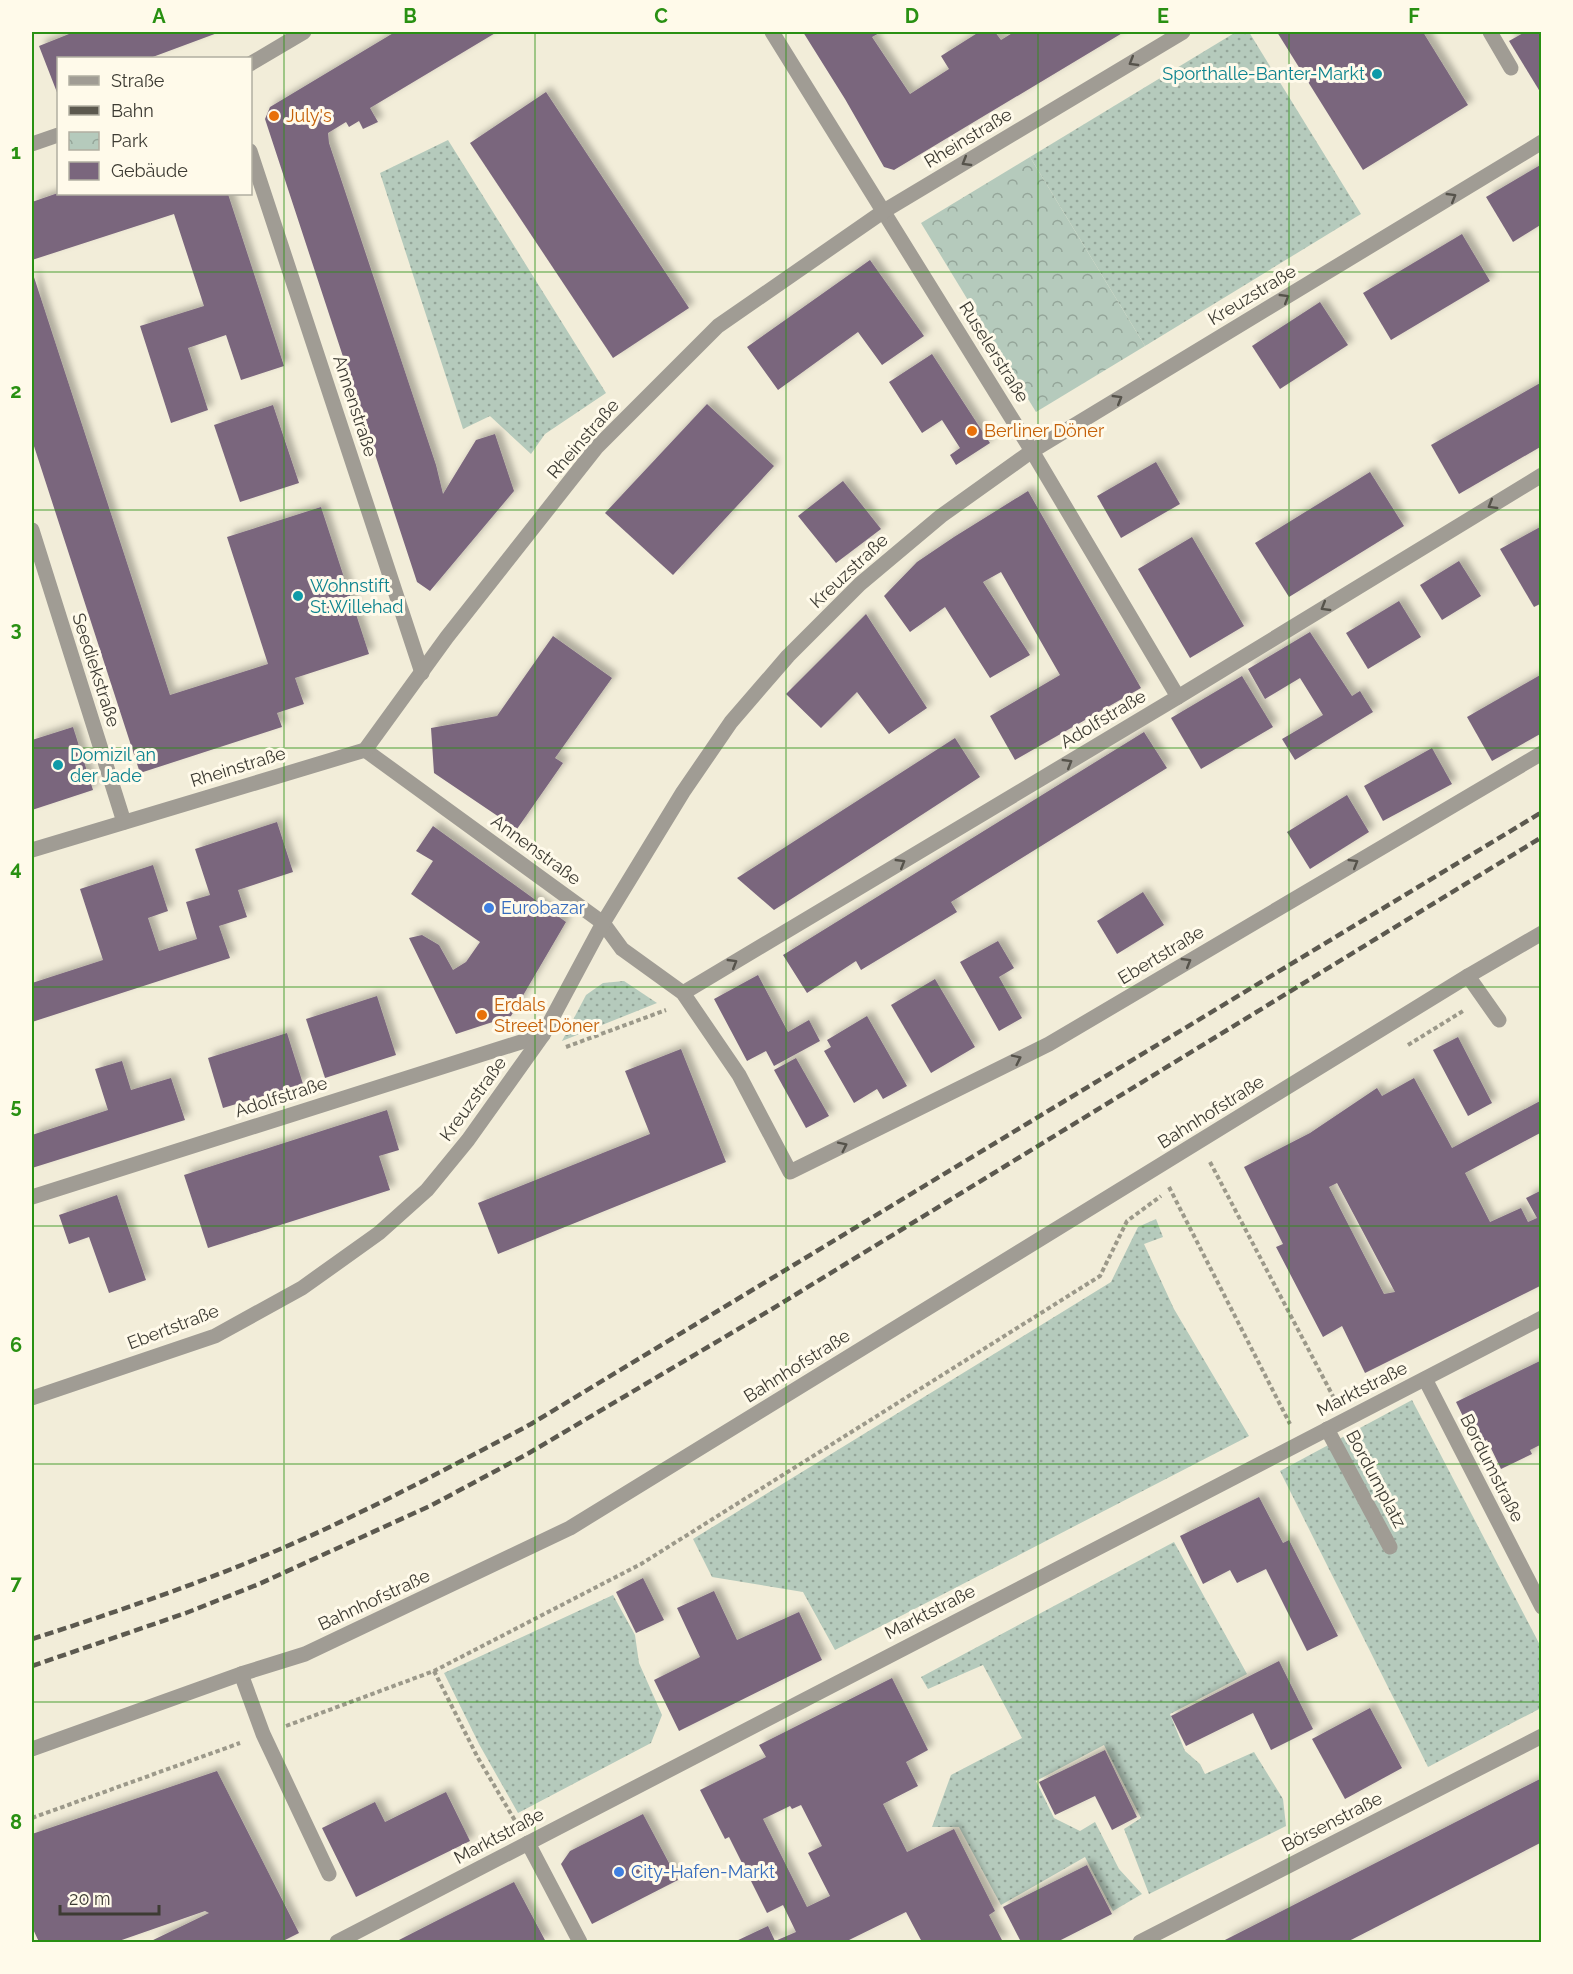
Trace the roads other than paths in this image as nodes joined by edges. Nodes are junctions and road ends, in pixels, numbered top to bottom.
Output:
1 (304, 32) edge
2 (772, 32) edge
3 (1183, 32) edge
4 (1490, 32) edge
5 (252, 63) edge
6 (1511, 68) dead end
7 (57, 135) edge
8 (1542, 142) edge
9 (32, 144) edge
10 (252, 157) edge
11 (884, 211) junction
12 (1032, 451) junction
13 (1542, 475) edge
14 (32, 530) edge
15 (422, 673) junction
16 (1178, 697) junction
17 (365, 750) junction
18 (1542, 753) edge
19 (124, 822) junction
20 (32, 850) edge
21 (603, 923) junction
22 (1542, 933) edge
23 (1468, 976) junction
24 (683, 993) junction
25 (1498, 1020) dead end
26 (543, 1035) junction
27 (790, 1172) joint
28 (32, 1197) edge
29 (379, 1233) joint
30 (1542, 1318) edge
31 (1425, 1379) junction
32 (32, 1398) edge
33 (1327, 1429) junction
34 (1390, 1547) dead end
35 (1542, 1607) edge
36 (241, 1674) junction
37 (1542, 1736) edge
38 (32, 1749) edge
39 (528, 1843) junction
40 (329, 1874) dead end
41 (337, 1942) edge
42 (580, 1942) edge
43 (1140, 1942) edge

1 - 5 street
2 - 11 street, Ruselerstraße
3 -> 11 street, Rheinstraße
4 - 6 street
7 - 9 street
12 -> 8 street, Kreuzstraße
10 - 15 street, Annenstraße
11 - 12 street, Ruselerstraße
11 - 15 street, Rheinstraße
12 - 16 street, Ruselerstraße
12 - 21 street, Kreuzstraße
13 -> 16 street, Adolfstraße
14 - 19 street, Seediekstraße
15 - 17 street, Rheinstraße
24 -> 16 street, Adolfstraße
17 - 19 street, Rheinstraße
17 - 21 street, Annenstraße
27 -> 18 street, Ebertstraße
19 - 20 street, Rheinstraße
21 - 24 street, Annenstraße
21 - 26 street, Kreuzstraße
22 - 23 street, Bahnhofstraße
23 - 25 street
23 - 36 street, Bahnhofstraße
24 - 27 street, Annenstraße
26 - 28 street, Adolfstraße
26 - 29 street, Kreuzstraße
29 - 32 street, Ebertstraße
30 - 31 street, Marktstraße
31 - 33 street, Marktstraße
31 - 35 street, Bordumstraße
33 - 34 street, Bordumplatz
33 - 39 street, Marktstraße
36 - 38 street, Bahnhofstraße
36 - 40 street
37 - 43 street, Börsenstraße
39 - 41 street, Marktstraße
39 - 42 street

